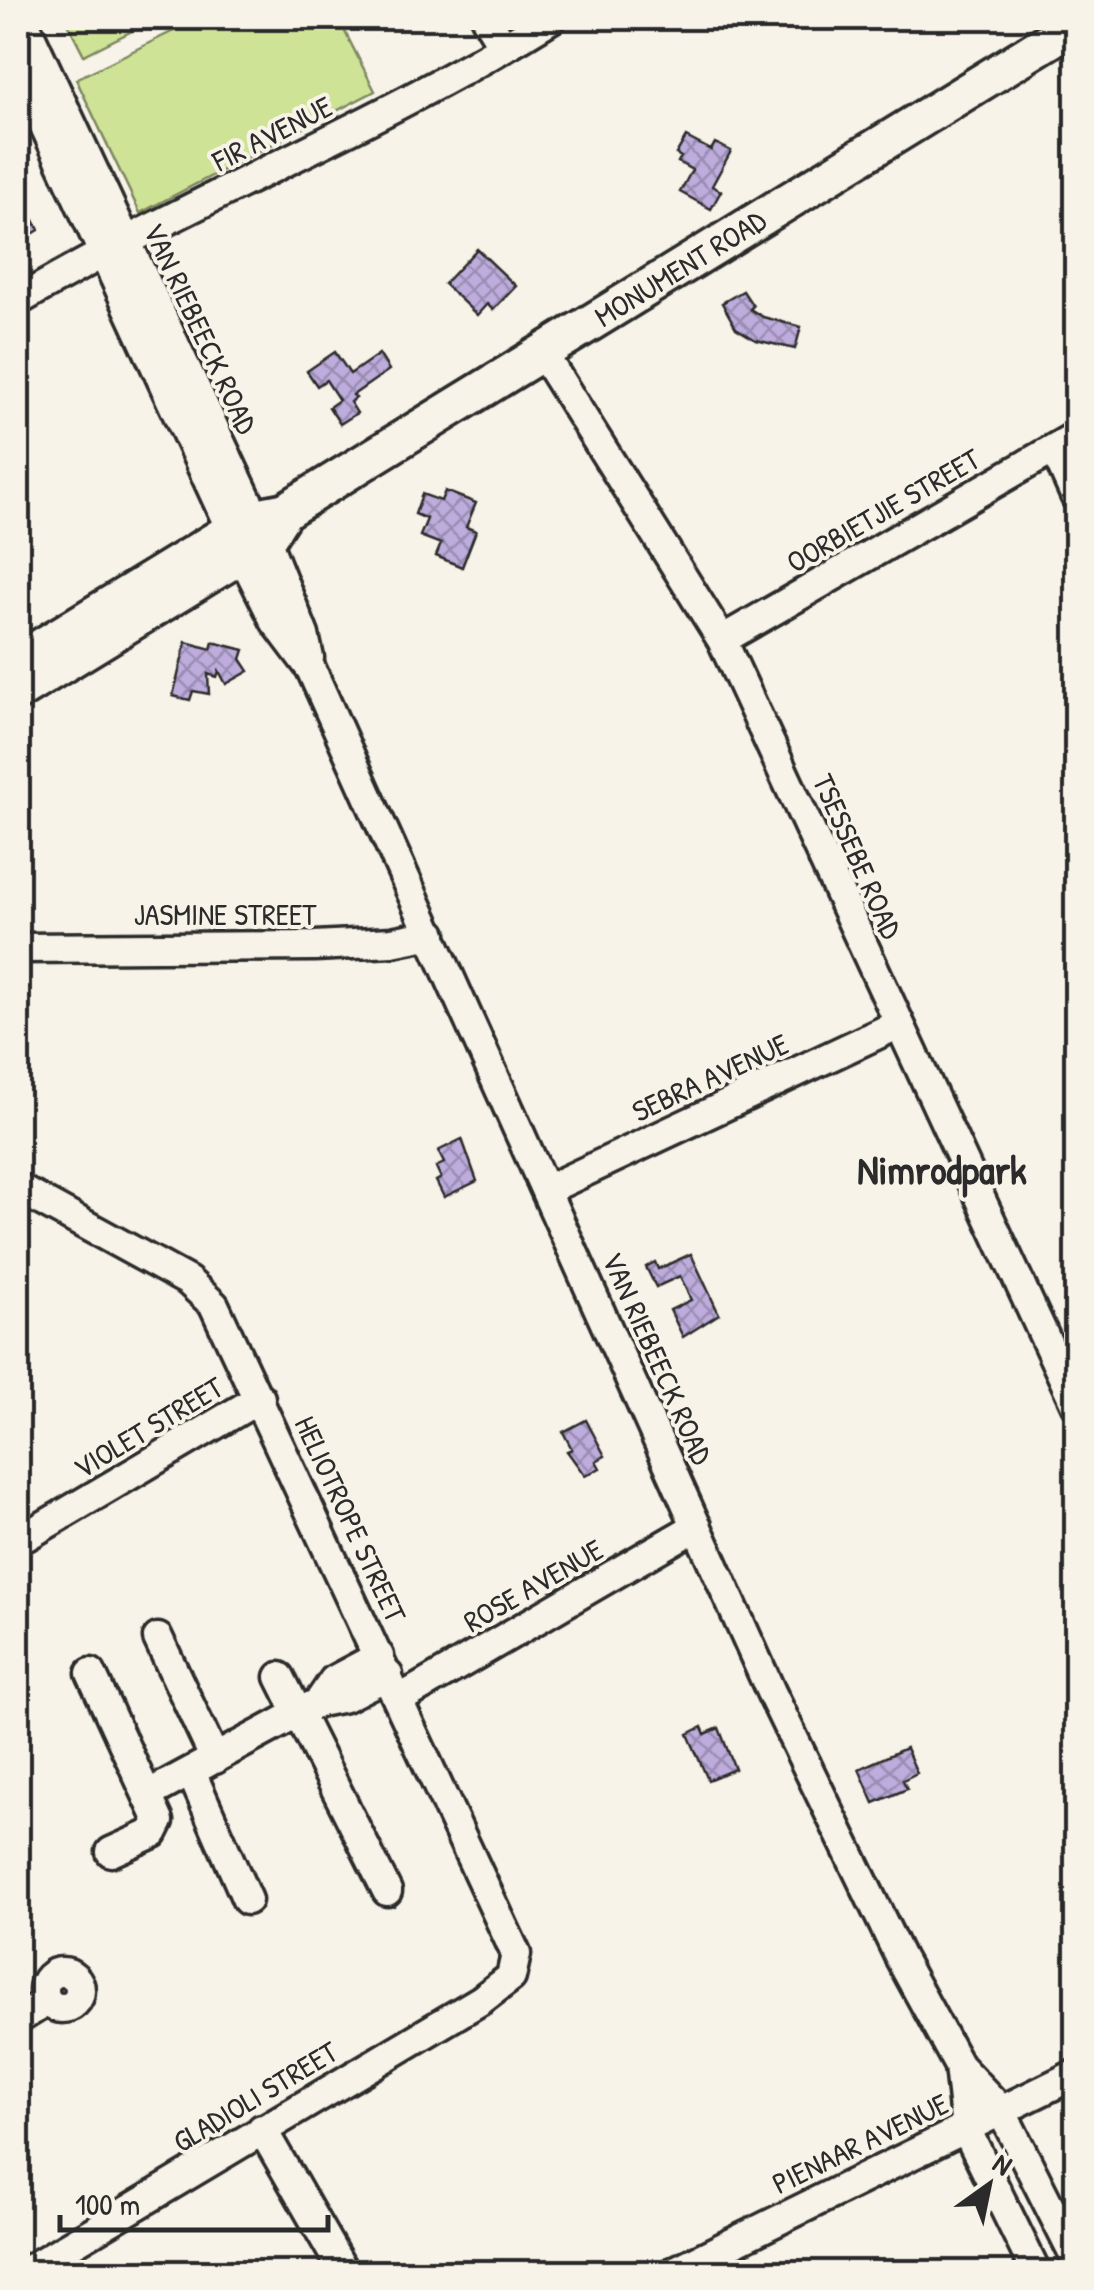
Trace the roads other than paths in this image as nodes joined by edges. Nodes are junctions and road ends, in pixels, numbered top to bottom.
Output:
1 (22, 18) edge
2 (486, 18) edge
3 (552, 18) edge
4 (1076, 24) edge
5 (504, 48) junction
6 (18, 68) edge
7 (113, 246) junction
8 (18, 301) edge
9 (543, 354) junction
10 (1066, 443) edge
11 (1076, 497) edge
12 (256, 531) junction
13 (722, 640) junction
14 (18, 661) edge
15 (18, 692) edge
16 (432, 934) junction
17 (18, 948) edge
18 (898, 1024) junction
19 (18, 1188) edge
20 (548, 1190) junction
21 (260, 1398) junction
22 (1076, 1405) edge
23 (697, 1526) junction
24 (18, 1541) edge
25 (158, 1638) dead end
26 (91, 1673) dead end
27 (389, 1676) junction
28 (280, 1677) dead end
29 (308, 1708) junction
30 (203, 1765) junction
31 (150, 1794) junction
32 (111, 1852) dead end
33 (387, 1891) dead end
34 (247, 1900) dead end
35 (514, 1971) joint
36 (47, 2001) dead end
37 (18, 2019) edge
38 (959, 2066) junction
39 (1076, 2074) edge
40 (1001, 2110) junction
41 (262, 2129) junction
42 (966, 2129) junction
43 (1076, 2259) edge
44 (24, 2272) edge
45 (344, 2272) edge
46 (673, 2272) edge
47 (1036, 2272) edge

1 - 7 street, VAN RIEBEECK ROAD
2 - 5 street
3 - 5 street, FIR AVENUE
4 - 9 main road, MONUMENT ROAD
5 - 7 street, FIR AVENUE
6 - 7 street, VAN RIEBEECK ROAD
7 - 8 street, FIR AVENUE
7 - 12 street, VAN RIEBEECK ROAD
9 - 12 main road, MONUMENT ROAD
9 - 13 street, TSESSEBE ROAD
10 - 11 street
10 - 13 street, OORBIETJIE STREET
12 - 14 main road, MONUMENT ROAD
12 - 15 main road, MONUMENT ROAD
12 - 16 street, VAN RIEBEECK ROAD
13 - 18 street, TSESSEBE ROAD
16 - 17 street, JASMINE STREET
16 - 20 street, VAN RIEBEECK ROAD
18 - 20 street, SEBRA AVENUE
18 - 22 street, TSESSEBE ROAD
19 - 21 street, HELIOTROPE STREET
20 - 23 street, VAN RIEBEECK ROAD
21 - 24 street, VIOLET STREET
21 - 27 street, HELIOTROPE STREET
23 - 27 street, ROSE AVENUE
23 - 38 street, VAN RIEBEECK ROAD
25 - 30 street
26 - 31 street
27 - 29 street, ROSE AVENUE
27 - 35 street, HELIOTROPE STREET
28 - 29 street
29 - 30 street, ROSE AVENUE
29 - 33 street
30 - 31 street, ROSE AVENUE
30 - 34 street
31 - 32 street
35 - 41 street, GLADIOLI STREET
36 - 37 street
38 - 40 street, VAN RIEBEECK ROAD
38 - 42 street, VAN RIEBEECK ROAD
39 - 40 street, PIENAAR AVENUE
40 - 42 street, PIENAAR AVENUE
40 - 43 street, VAN RIEBEECK ROAD
41 - 44 street, GLADIOLI STREET
41 - 45 street
42 - 46 street, PIENAAR AVENUE
42 - 47 street, VAN RIEBEECK ROAD

